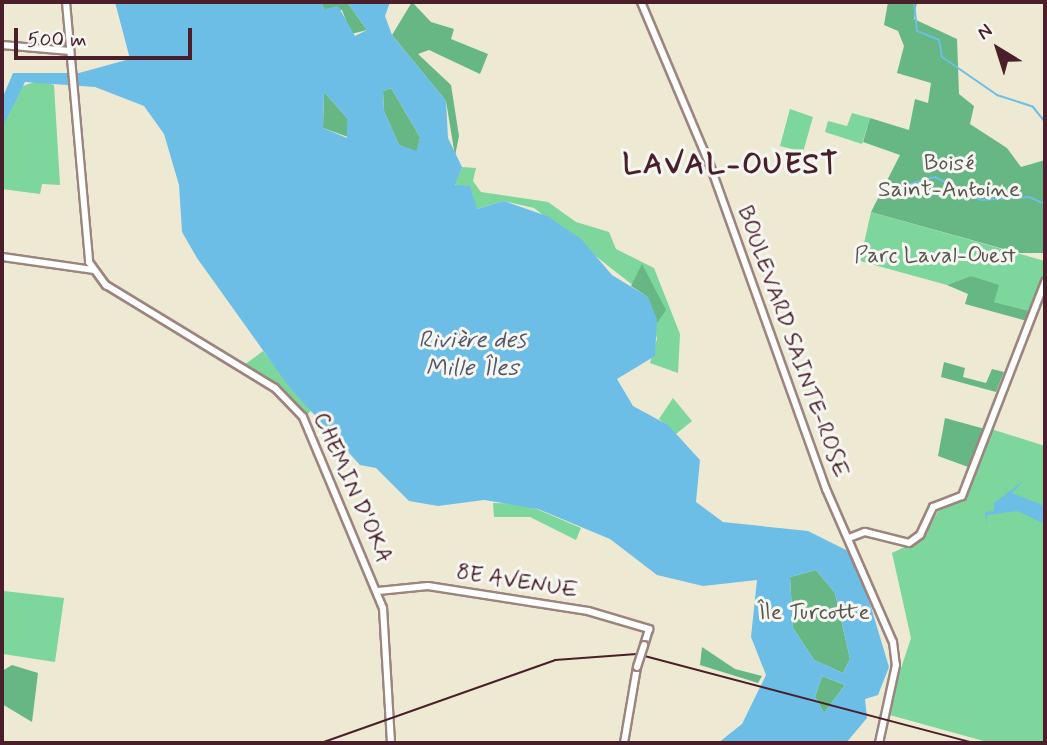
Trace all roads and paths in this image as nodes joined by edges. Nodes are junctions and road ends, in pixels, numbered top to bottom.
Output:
1 (66, 2) edge
2 (641, 2) edge
3 (2, 46) edge
4 (70, 51) junction
5 (86, 253) junction
6 (2, 257) edge
7 (84, 269) junction
8 (93, 270) junction
9 (1045, 282) edge
10 (849, 538) junction
11 (378, 591) junction
12 (391, 743) edge
13 (624, 743) edge
14 (879, 743) edge

1 - 4 street
2 - 10 street, BOULEVARD SAINTE-ROSE
3 - 4 street
4 - 5 street
5 - 7 street
5 - 8 street
6 - 7 street
7 - 8 street
8 - 11 street, CHEMIN D'OKA
9 - 10 street
10 - 14 street, BOULEVARD SAINTE-ROSE
11 - 12 street, CHEMIN D'OKA
11 - 13 street, 8E AVENUE, bridge

